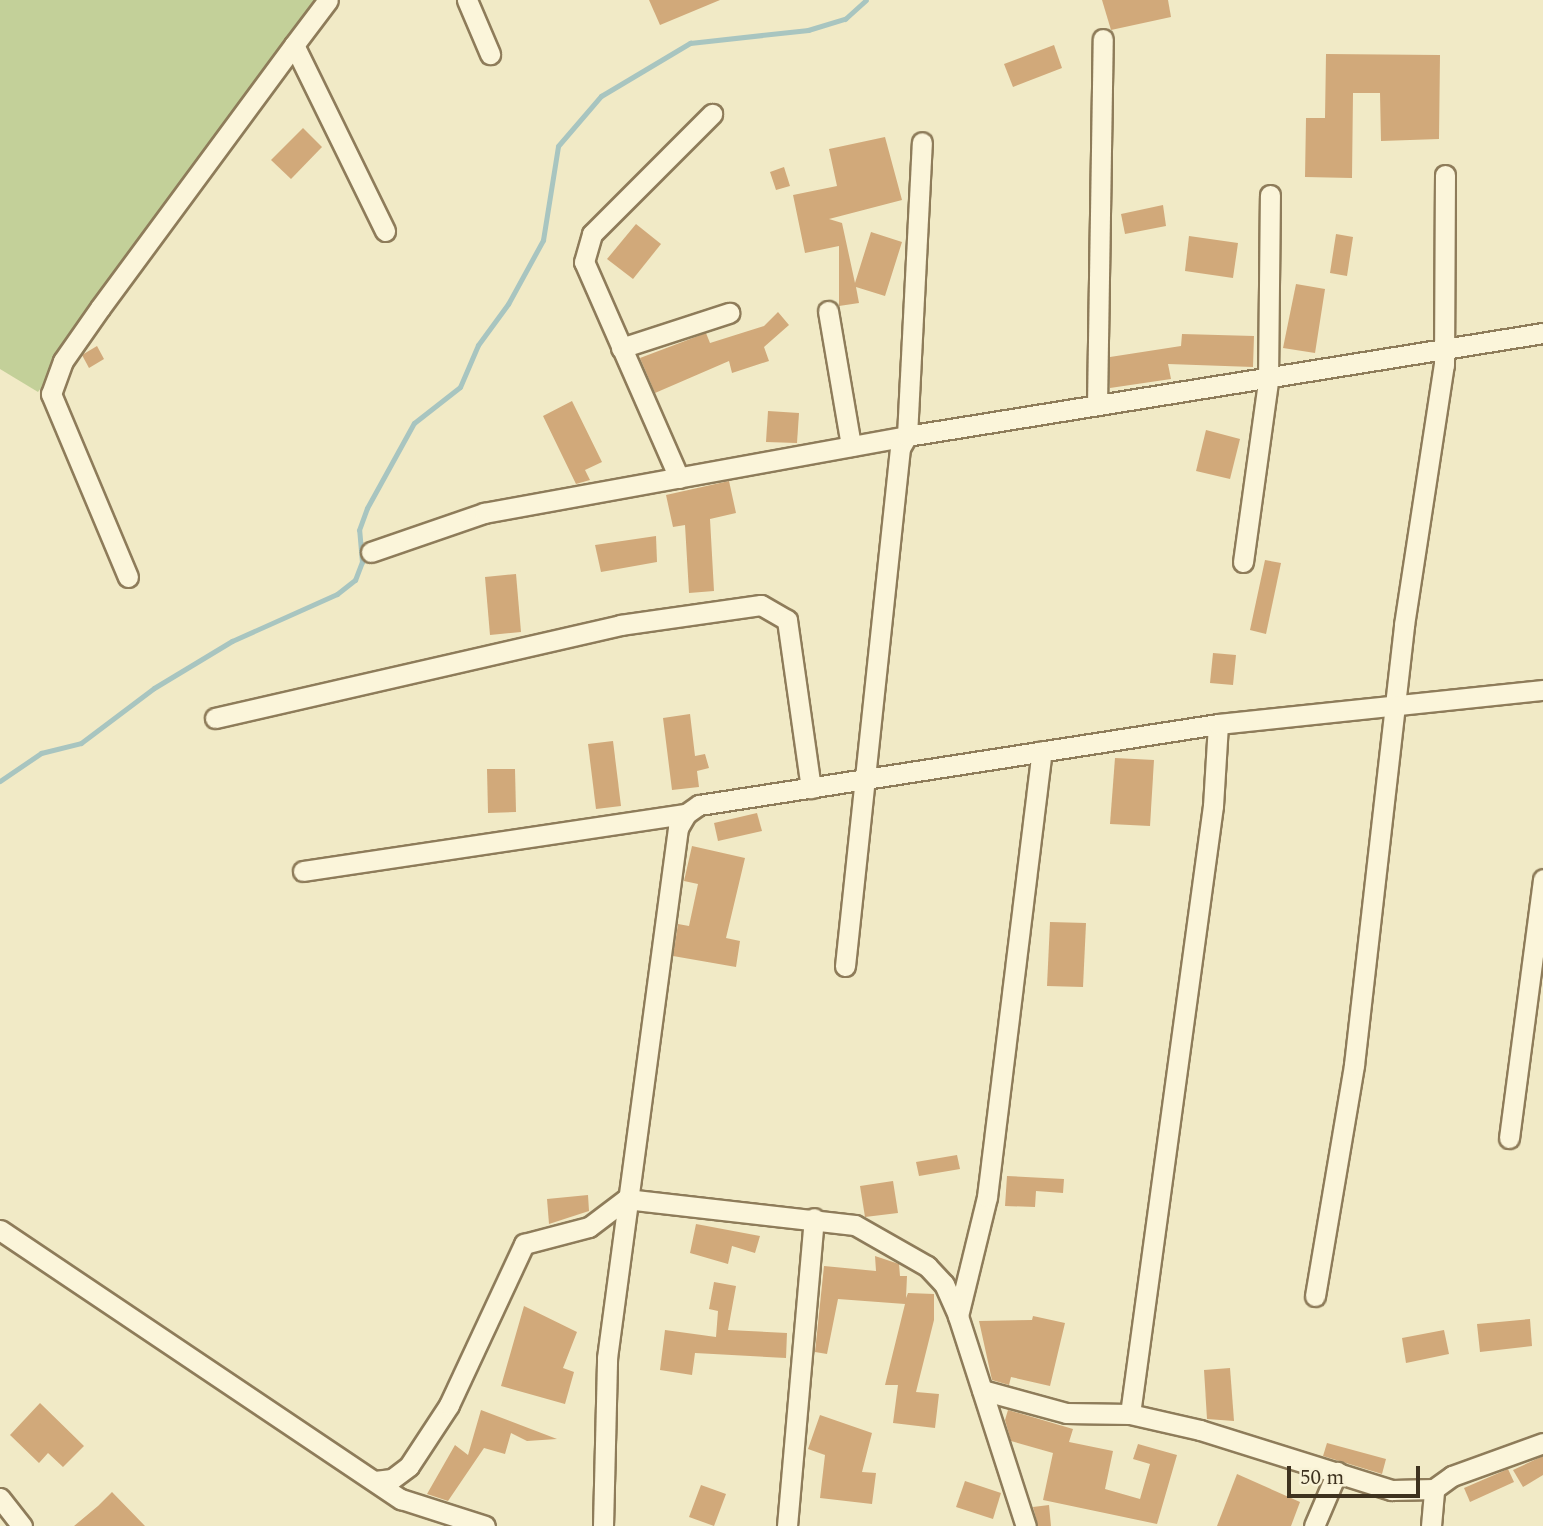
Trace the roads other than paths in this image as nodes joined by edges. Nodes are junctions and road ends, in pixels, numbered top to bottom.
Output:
1 (328, 0) edge
2 (467, 0) edge
3 (1103, 39) dead end
4 (294, 45) junction
5 (490, 54) dead end
6 (712, 114) dead end
7 (922, 142) dead end
8 (1445, 175) dead end
9 (1270, 195) dead end
10 (385, 231) dead end
11 (828, 311) dead end
12 (729, 313) dead end
13 (1543, 333) edge
14 (621, 348) junction
15 (1444, 350) junction
16 (1268, 381) junction
17 (1097, 405) junction
18 (906, 436) junction
19 (851, 446) junction
20 (679, 478) junction
21 (371, 552) dead end
22 (1244, 562) dead end
23 (128, 577) dead end
24 (1543, 690) edge
25 (1395, 706) junction
26 (215, 718) dead end
27 (1218, 724) junction
28 (1042, 751) junction
29 (863, 780) junction
30 (811, 788) junction
31 (686, 814) junction
32 (303, 871) dead end
33 (1543, 879) edge
34 (845, 966) dead end
35 (1509, 1138) dead end
36 (626, 1199) junction
37 (814, 1218) junction
38 (0, 1230) edge
39 (1315, 1296) dead end
40 (958, 1316) junction
41 (982, 1390) junction
42 (1130, 1414) junction
43 (1543, 1443) edge
44 (1337, 1472) junction
45 (375, 1481) junction
46 (1434, 1489) junction
47 (0, 1498) edge
48 (22, 1526) edge
49 (485, 1526) edge
50 (603, 1526) edge
51 (786, 1526) edge
52 (1026, 1526) edge
53 (1314, 1526) edge
54 (1431, 1526) edge

1 - 4 street
2 - 5 street
3 - 17 street
4 - 10 street
4 - 23 street
6 - 14 street
7 - 18 street
8 - 15 street
9 - 16 street
11 - 19 street
12 - 14 street
13 - 15 street
14 - 20 street
15 - 16 street
15 - 25 street
16 - 17 street
16 - 22 street
17 - 18 street
18 - 19 street
18 - 29 street
19 - 20 street
20 - 21 street
24 - 25 street
25 - 27 street
25 - 39 street
26 - 30 street
27 - 28 street
27 - 42 street
28 - 29 street
28 - 40 street
29 - 30 street
29 - 34 street
30 - 31 street
31 - 32 street
31 - 36 street
33 - 35 street
36 - 37 street
36 - 45 street
36 - 50 street
37 - 40 street
37 - 51 street
38 - 45 street
40 - 41 street
41 - 42 street
41 - 52 street
42 - 44 street
43 - 46 street
44 - 46 street
44 - 53 street
45 - 49 street
46 - 54 street
47 - 48 street

